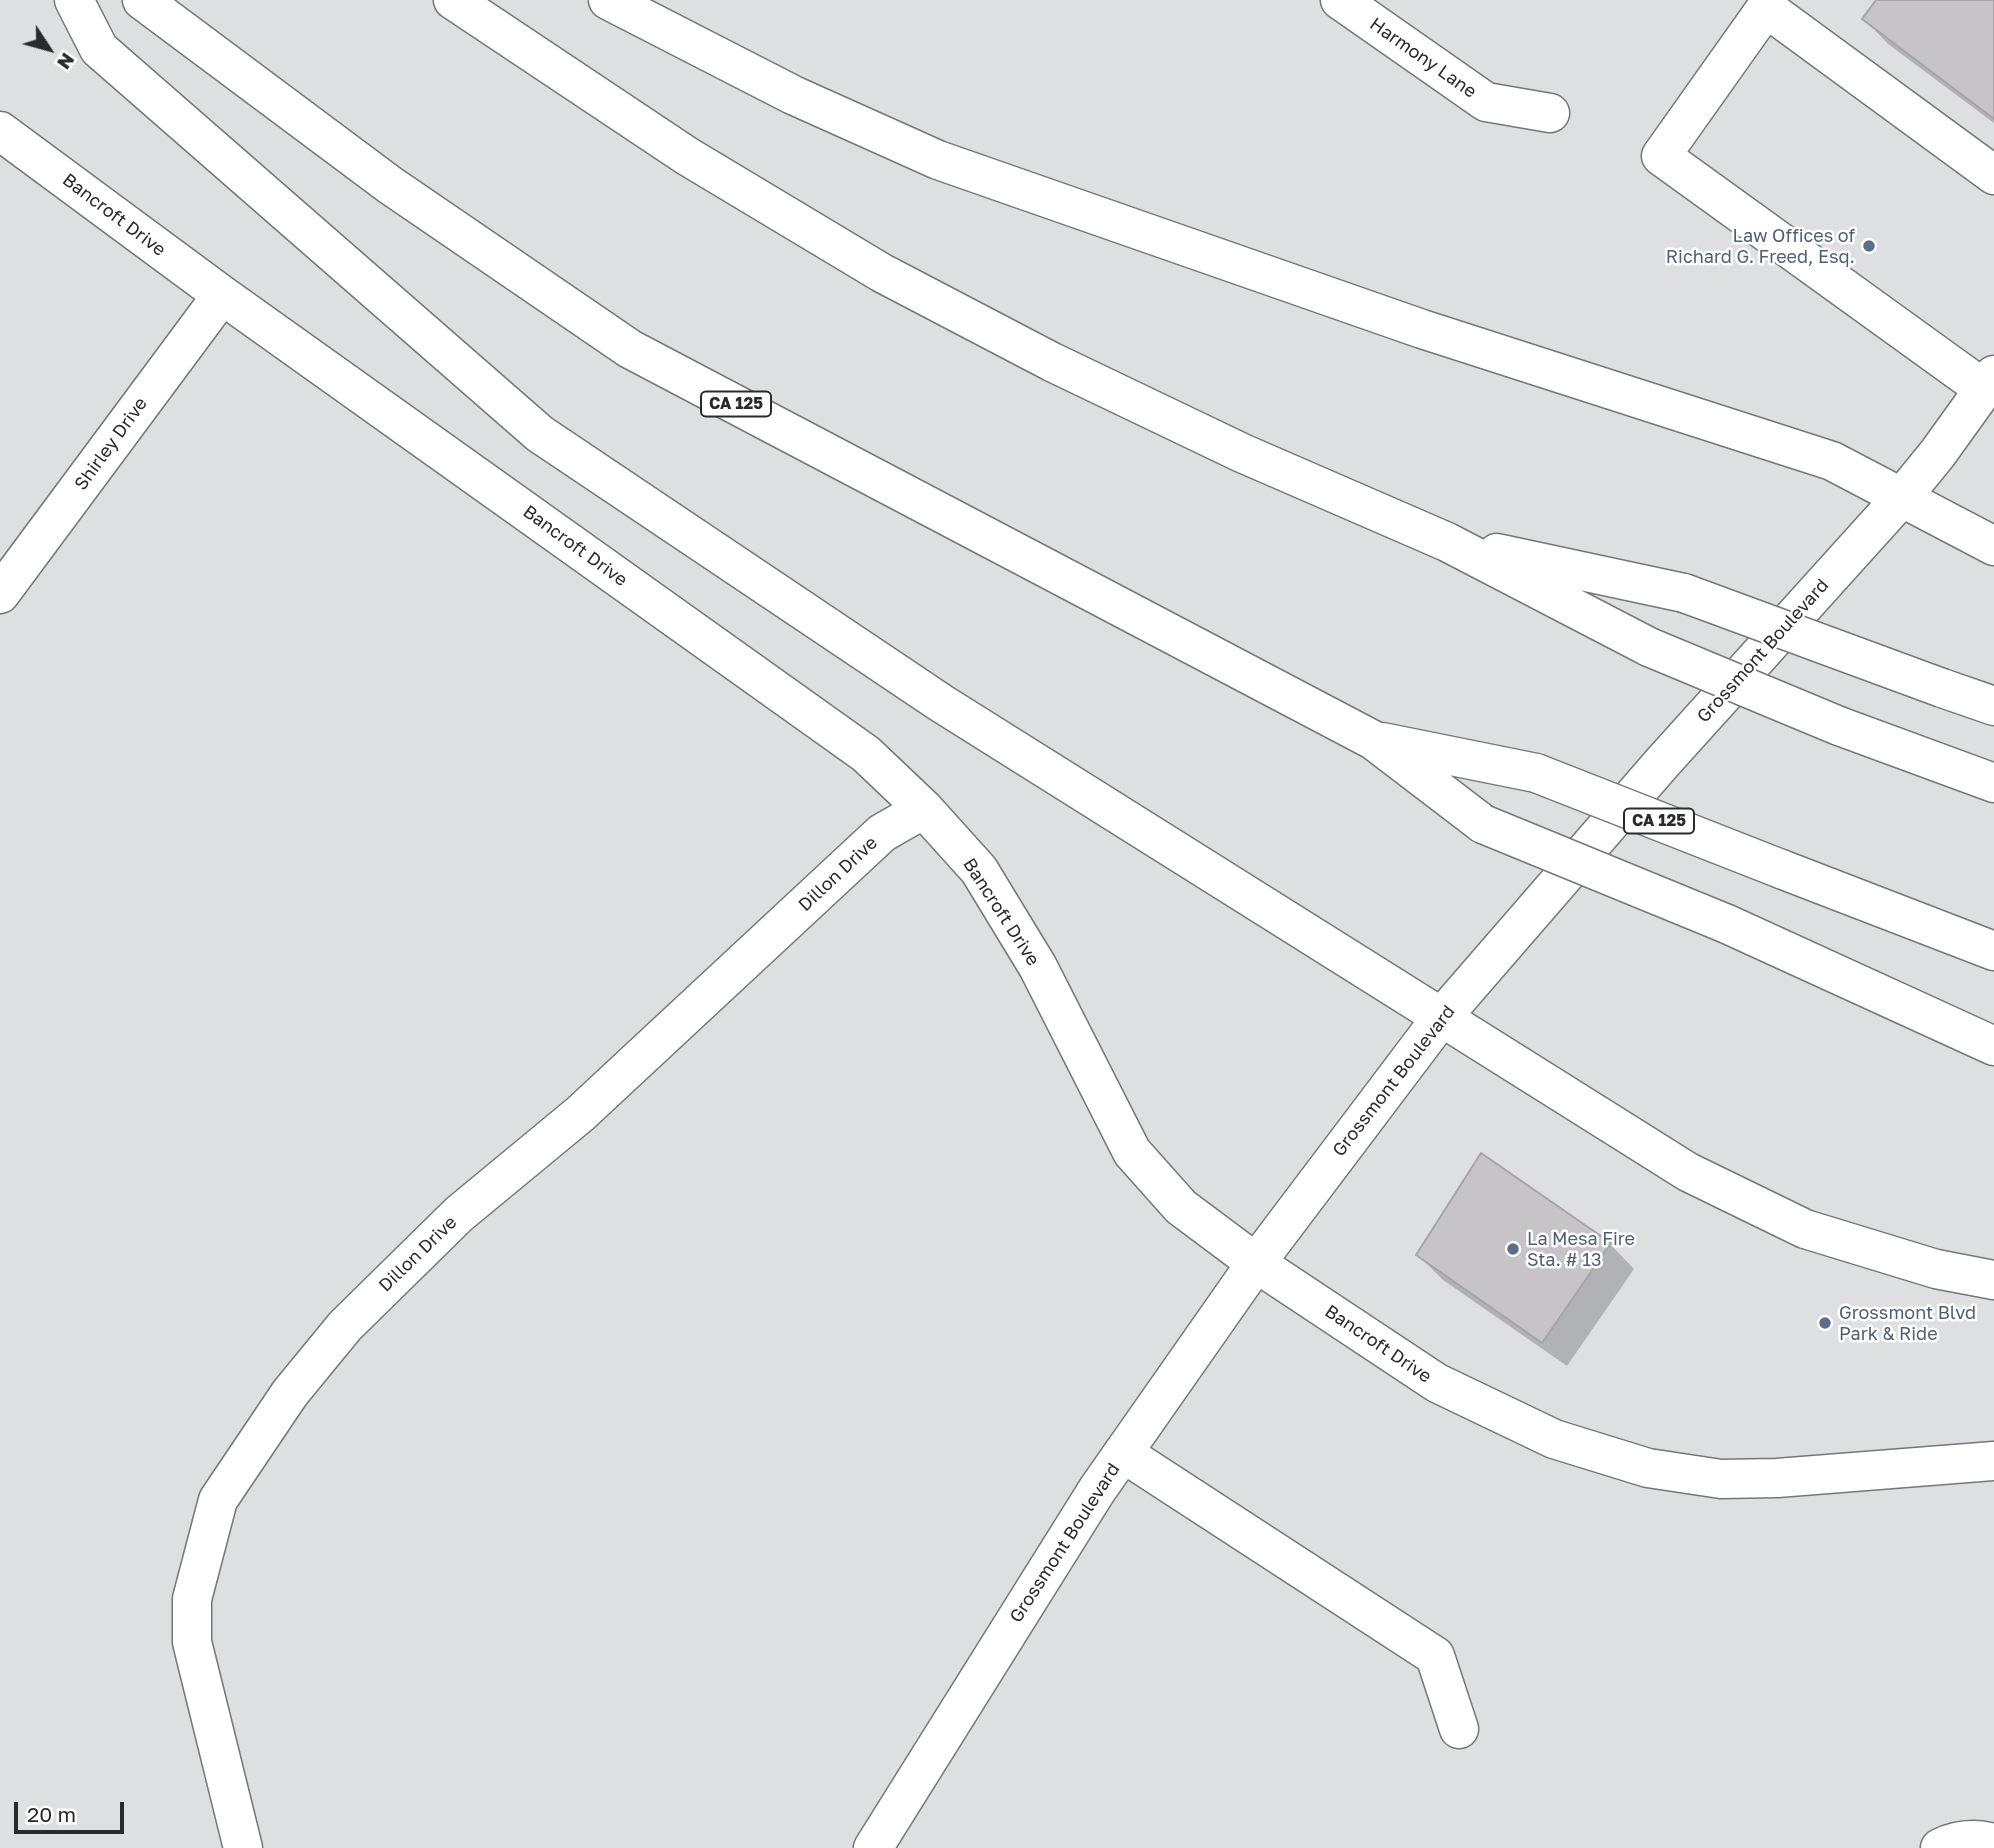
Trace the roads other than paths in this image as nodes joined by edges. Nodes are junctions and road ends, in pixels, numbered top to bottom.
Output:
1 (74, 0) edge
2 (142, 0) edge
3 (453, 0) edge
4 (608, 0) edge
5 (1340, 0) edge
6 (1550, 113) dead end
7 (0, 131) edge
8 (1994, 175) edge
9 (222, 295) junction
10 (1989, 382) edge
11 (1903, 496) junction
12 (1447, 542) junction
13 (1994, 546) edge
14 (0, 594) edge
15 (1942, 688) junction
16 (1994, 699) edge
17 (1994, 706) edge
18 (1373, 740) junction
19 (1994, 783) edge
20 (924, 809) junction
21 (1994, 951) edge
22 (1441, 1018) junction
23 (1994, 1046) edge
24 (1256, 1263) junction
25 (1994, 1279) edge
26 (1123, 1454) junction
27 (1994, 1461) edge
28 (1459, 1730) dead end
29 (1994, 1843) edge
30 (243, 1848) edge
31 (873, 1848) edge
32 (1940, 1848) edge

1 - 22 main road
2 - 18 main road, CA 125
3 - 12 main road
4 - 11 main road
5 - 6 main road, Harmony Lane
7 - 9 main road, Bancroft Drive
8 - 10 main road
9 - 14 main road, Shirley Drive
9 - 20 main road, Bancroft Drive
10 - 11 main road, Grossmont Boulevard
11 - 13 main road
11 - 22 main road, Grossmont Boulevard
12 - 15 main road, bridge
12 - 19 main road, bridge
15 - 16 main road
15 - 17 main road
18 - 21 main road, CA 125, bridge
18 - 23 main road, bridge
20 - 24 main road, Bancroft Drive
20 - 30 main road, Dillon Drive
22 - 24 main road, Grossmont Boulevard
22 - 25 main road
24 - 26 main road, Grossmont Boulevard
24 - 27 main road, Bancroft Drive
26 - 28 main road
26 - 31 main road, Grossmont Boulevard
29 - 32 main road

